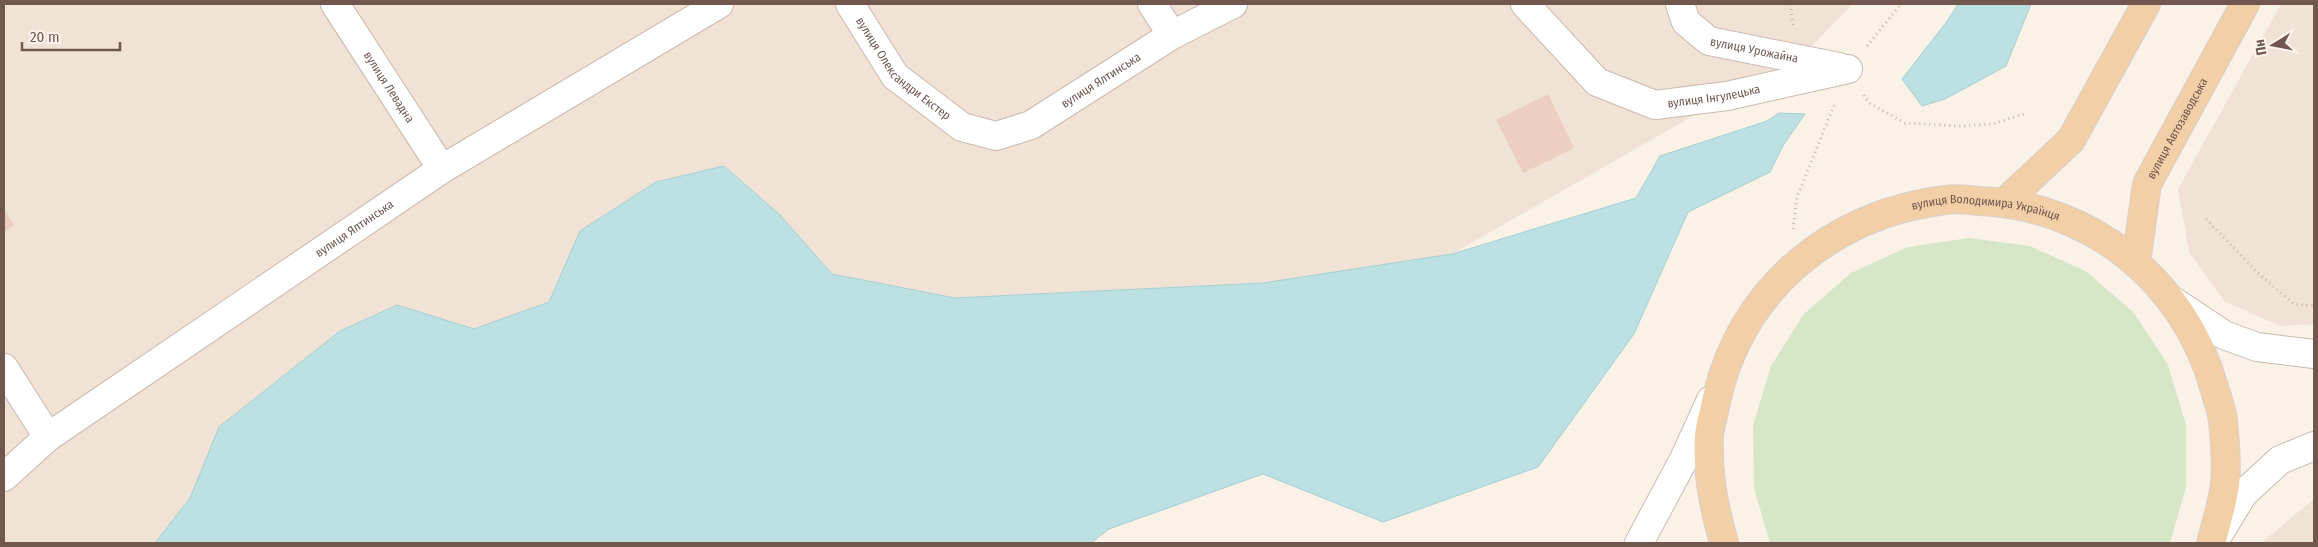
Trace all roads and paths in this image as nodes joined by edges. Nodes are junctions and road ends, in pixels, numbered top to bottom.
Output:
1 (335, 4) edge
2 (720, 4) edge
3 (850, 4) edge
4 (1152, 4) edge
5 (1233, 4) edge
6 (1525, 4) edge
7 (1680, 4) edge
8 (1901, 4) edge
9 (2146, 4) edge
10 (2245, 4) edge
11 (1172, 35) junction
12 (1848, 69) junction
13 (2027, 113) dead end
14 (962, 127) joint
15 (442, 169) junction
16 (2006, 202) junction
17 (2206, 219) dead end
18 (2136, 262) junction
19 (1787, 272) junction
20 (2173, 301) junction
21 (2314, 306) edge
22 (2314, 354) edge
23 (4, 368) edge
24 (1722, 375) junction
25 (48, 437) junction
26 (2314, 446) edge
27 (4, 477) edge
28 (1639, 543) edge
29 (1724, 543) edge
30 (2212, 543) edge

1 - 15 street, вулиця Левадна
2 - 15 street, вулиця Ялтинська
3 - 14 street, вулиця Олександри Екстер
4 - 11 street
5 - 11 street, вулиця Ялтинська
6 - 12 street, вулиця Інгулецька
7 - 12 street, вулиця Урожайна
8 - 12 path
9 - 16 main road
10 - 18 main road, вулиця Автозаводська
11 - 14 street, вулиця Ялтинська
12 - 13 path
12 - 19 path
15 - 25 street, вулиця Ялтинська
16 - 18 main road, вулиця Володимира Українця
16 - 19 main road, вулиця Володимира Українця
17 - 21 path
18 - 20 main road, вулиця Володимира Українця
19 - 24 main road, вулиця Володимира Українця
20 - 22 street, вулиця Володимира Українця
20 - 30 main road, вулиця Володимира Українця
23 - 25 street
24 - 28 street
24 - 29 main road
25 - 27 street, вулиця Ялтинська
26 - 30 street, вулиця Володимира Українця

